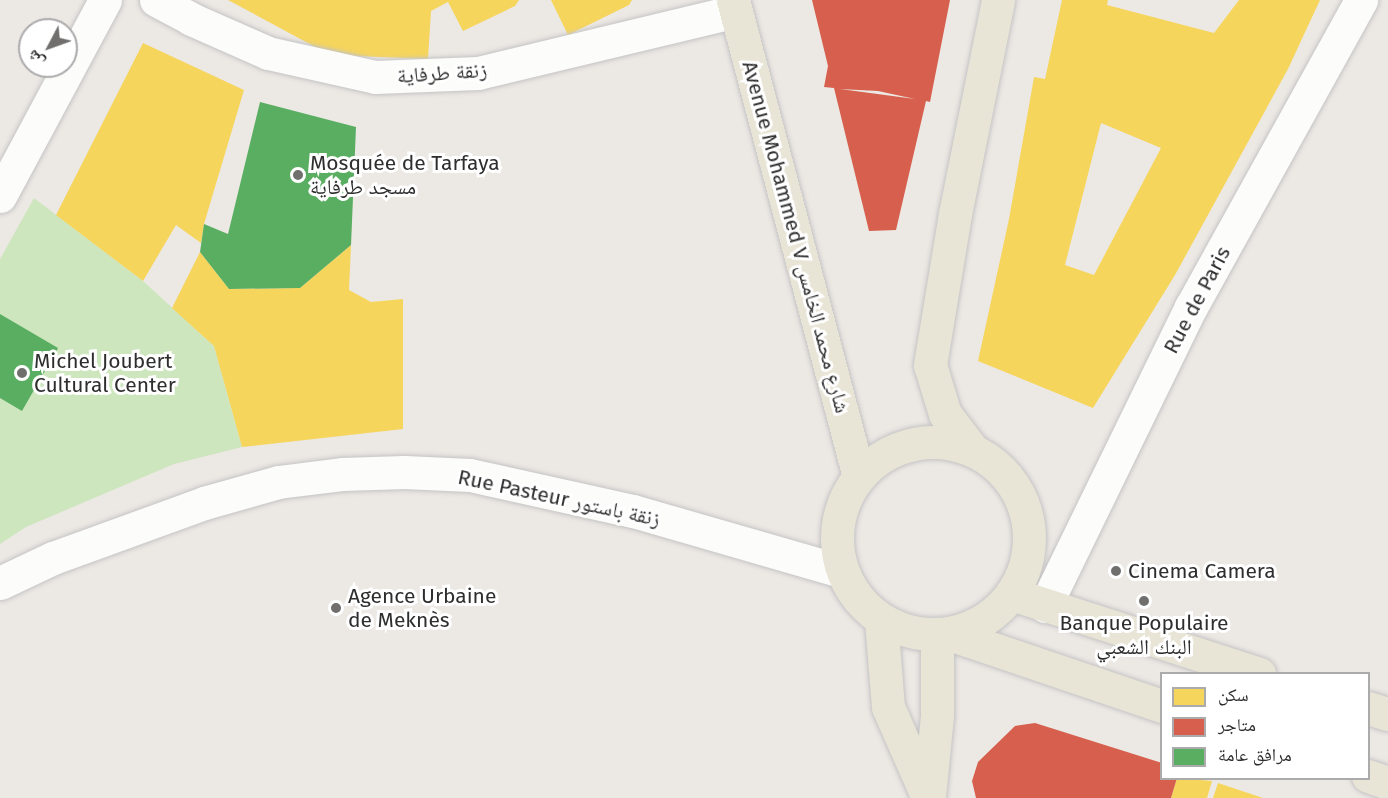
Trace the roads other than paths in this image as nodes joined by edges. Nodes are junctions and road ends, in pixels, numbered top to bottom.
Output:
1 (105, 0) edge
2 (156, 0) edge
3 (999, 0) edge
4 (1361, 0) edge
5 (735, 5) edge
6 (0, 196) edge
7 (972, 449) junction
8 (858, 474) junction
9 (842, 571) junction
10 (0, 583) edge
11 (1012, 594) junction
12 (1045, 606) junction
13 (881, 620) junction
14 (943, 634) junction
15 (1253, 672) edge
16 (1160, 706) edge
17 (1370, 709) edge
18 (1388, 714) edge
19 (1370, 777) edge
20 (1388, 783) edge
21 (928, 798) edge

1 - 6 street
2 - 5 street, زنقة طرفاية
3 - 7 main road
4 - 12 street, Rue de Paris
5 - 8 main road, Avenue Mohammed V شارع محمد الخامس
7 - 8 main road
7 - 11 main road
8 - 9 main road
9 - 10 street, Rue Pasteur زنقة باستور
9 - 13 main road
11 - 12 main road
11 - 14 main road
12 - 15 main road
13 - 14 main road
13 - 21 main road
14 - 16 main road
14 - 21 main road
17 - 18 main road
19 - 20 main road

